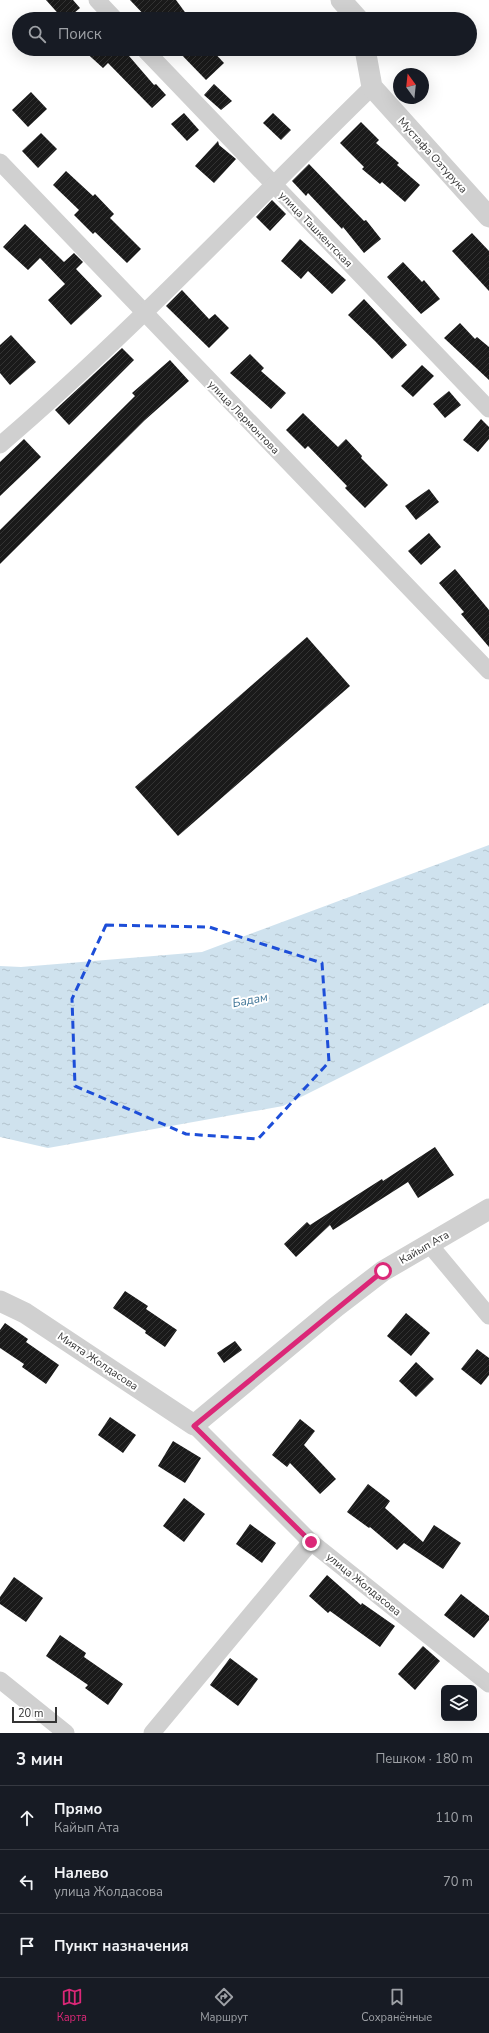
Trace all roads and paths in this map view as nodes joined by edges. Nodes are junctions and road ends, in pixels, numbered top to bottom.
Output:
1 (97, 0) edge
2 (341, 0) edge
3 (108, 12) edge
4 (352, 12) edge
5 (151, 56) edge
6 (366, 56) edge
7 (372, 87) junction
8 (0, 162) edge
9 (273, 184) junction
10 (489, 217) edge
11 (144, 312) junction
12 (489, 410) edge
13 (0, 445) edge
14 (489, 671) edge
15 (489, 1209) edge
16 (429, 1244) junction
17 (0, 1301) edge
18 (489, 1316) edge
19 (194, 1426) junction
20 (311, 1542) junction
21 (0, 1680) edge
22 (489, 1684) edge
23 (66, 1733) edge
24 (152, 1733) edge

1 - 3 street
2 - 4 street
5 - 9 street, улица Ташкентская
6 - 7 street
7 - 9 street
7 - 10 street, Мустафа Озтурука
8 - 11 street, улица Лермонтова
9 - 11 street
9 - 12 street, улица Ташкентская
11 - 13 street
11 - 14 street, улица Лермонтова
15 - 16 street, Кайып Ата
16 - 18 street
16 - 19 street, Кайып Ата
17 - 19 street, Мията Жолдасова
19 - 20 street, улица Жолдасова
20 - 22 street, улица Жолдасова
20 - 24 street
21 - 23 street

